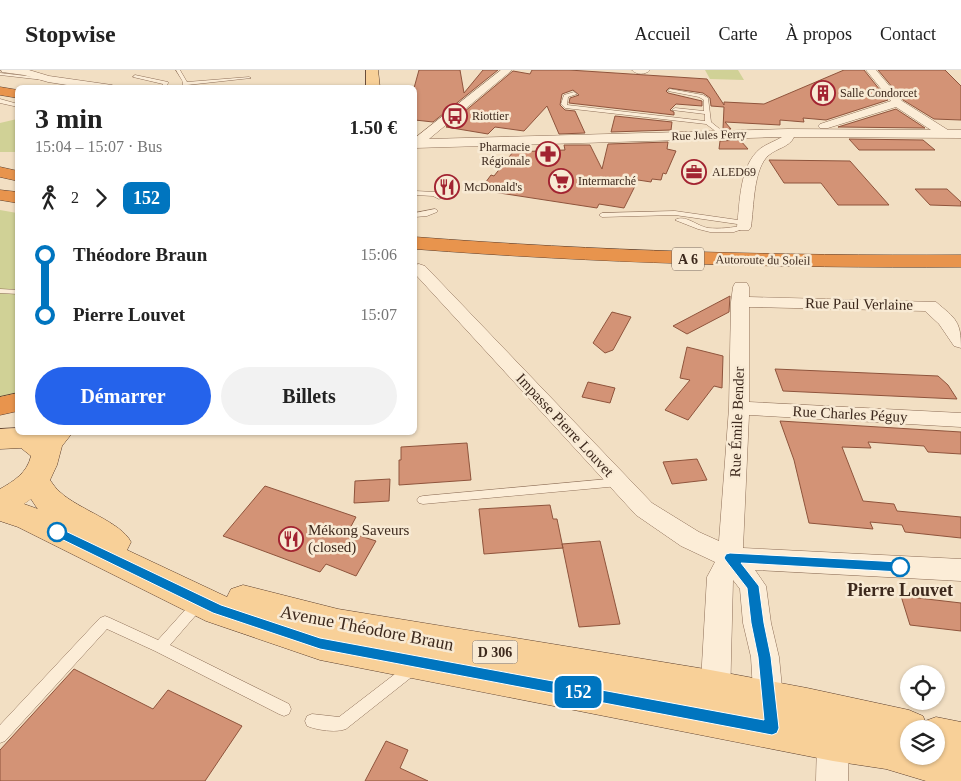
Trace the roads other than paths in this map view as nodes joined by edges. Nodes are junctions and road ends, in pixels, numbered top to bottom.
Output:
1 (6, 70) edge
2 (178, 70) edge
3 (372, 70) edge
4 (507, 70) edge
5 (637, 70) edge
6 (646, 70) edge
7 (871, 70) edge
8 (0, 74) edge
9 (135, 76) dead end
10 (249, 78) dead end
11 (48, 79) junction
12 (91, 85) edge
13 (165, 85) edge
14 (185, 85) edge
15 (193, 85) edge
16 (372, 85) edge
17 (670, 90) dead end
18 (0, 91) edge
19 (574, 94) dead end
20 (15, 95) edge
21 (15, 96) edge
22 (0, 99) edge
23 (897, 103) junction
24 (0, 105) edge
25 (15, 105) edge
26 (15, 106) edge
27 (675, 110) dead end
28 (707, 113) junction
29 (708, 122) junction
30 (814, 133) junction
31 (945, 134) junction
32 (961, 134) edge
33 (724, 135) junction
34 (780, 137) junction
35 (419, 141) edge
36 (961, 145) edge
37 (0, 172) edge
38 (15, 175) edge
39 (417, 193) edge
40 (439, 197) dead end
41 (435, 211) dead end
42 (622, 214) junction
43 (417, 215) edge
44 (602, 215) dead end
45 (744, 225) junction
46 (417, 229) edge
47 (417, 243) edge
48 (961, 246) edge
49 (961, 261) edge
50 (419, 269) dead end
51 (0, 291) edge
52 (15, 292) edge
53 (740, 294) joint
54 (961, 342) edge
55 (15, 403) edge
56 (0, 406) edge
57 (739, 408) junction
58 (961, 420) edge
59 (7, 435) edge
60 (46, 455) edge
61 (619, 482) junction
62 (423, 500) dead end
63 (0, 503) edge
64 (0, 509) edge
65 (730, 558) junction
66 (961, 570) edge
67 (200, 601) junction
68 (160, 647) junction
69 (420, 662) junction
70 (714, 704) junction
71 (284, 709) dead end
72 (770, 714) junction
73 (312, 721) dead end
74 (900, 729) edge
75 (0, 736) edge
76 (945, 738) edge
77 (833, 741) junction
78 (961, 742) edge
79 (900, 753) edge
80 (943, 765) edge
81 (961, 770) edge
82 (832, 781) edge

1 - 11 street
2 - 14 lane
3 - 16 main road
4 - 35 street
5 - 6 street
7 - 23 street
8 - 11 lane
9 - 13 lane
10 - 15 lane
11 - 12 street
17 - 28 lane
18 - 20 highway
19 - 29 lane
21 - 22 lane
22 - 25 lane
23 - 30 street
23 - 31 street
24 - 26 highway
27 - 28 lane
28 - 29 lane
29 - 33 lane
30 - 31 street, Rue Jules Ferry
30 - 34 street, Rue Jules Ferry
31 - 32 street, Rue Jules Ferry
31 - 36 street
33 - 34 street, Rue Jules Ferry
33 - 35 street, Rue Jules Ferry
34 - 45 street
37 - 38 highway
39 - 40 lane
41 - 43 lane
42 - 44 lane
42 - 45 lane
42 - 45 lane
46 - 48 highway, Autoroute du Soleil / A 6
47 - 49 highway, Autoroute du Soleil / A 6
50 - 61 street, Impasse Pierre Louvet
51 - 52 lane
53 - 54 street, Rue Paul Verlaine
53 - 57 street, Rue Émile Bender
55 - 56 highway
57 - 58 street, Rue Charles Péguy
57 - 65 street, Rue Émile Bender
59 - 60 main road, Avenue Théodore Braun
60 - 63 main road
60 - 70 main road, Avenue Théodore Braun / D 306
61 - 62 lane
61 - 65 street, Impasse Pierre Louvet
64 - 67 main road, Avenue Théodore Braun / D 306
65 - 66 street
65 - 70 street, Rue Émile Bender
65 - 72 street
67 - 68 lane
67 - 69 main road, Avenue Théodore Braun / D 306
68 - 71 lane
68 - 75 lane
69 - 70 main road, Avenue Théodore Braun / D 306
69 - 73 lane
70 - 72 main road, Avenue Théodore Braun / D 306
72 - 74 main road, Avenue Théodore Braun / D 306
72 - 77 main road, Avenue Théodore Braun / D 306
76 - 78 main road
77 - 79 main road, Avenue Théodore Braun / D 306
77 - 82 street
80 - 81 main road, Avenue Théodore Braun / D 306

